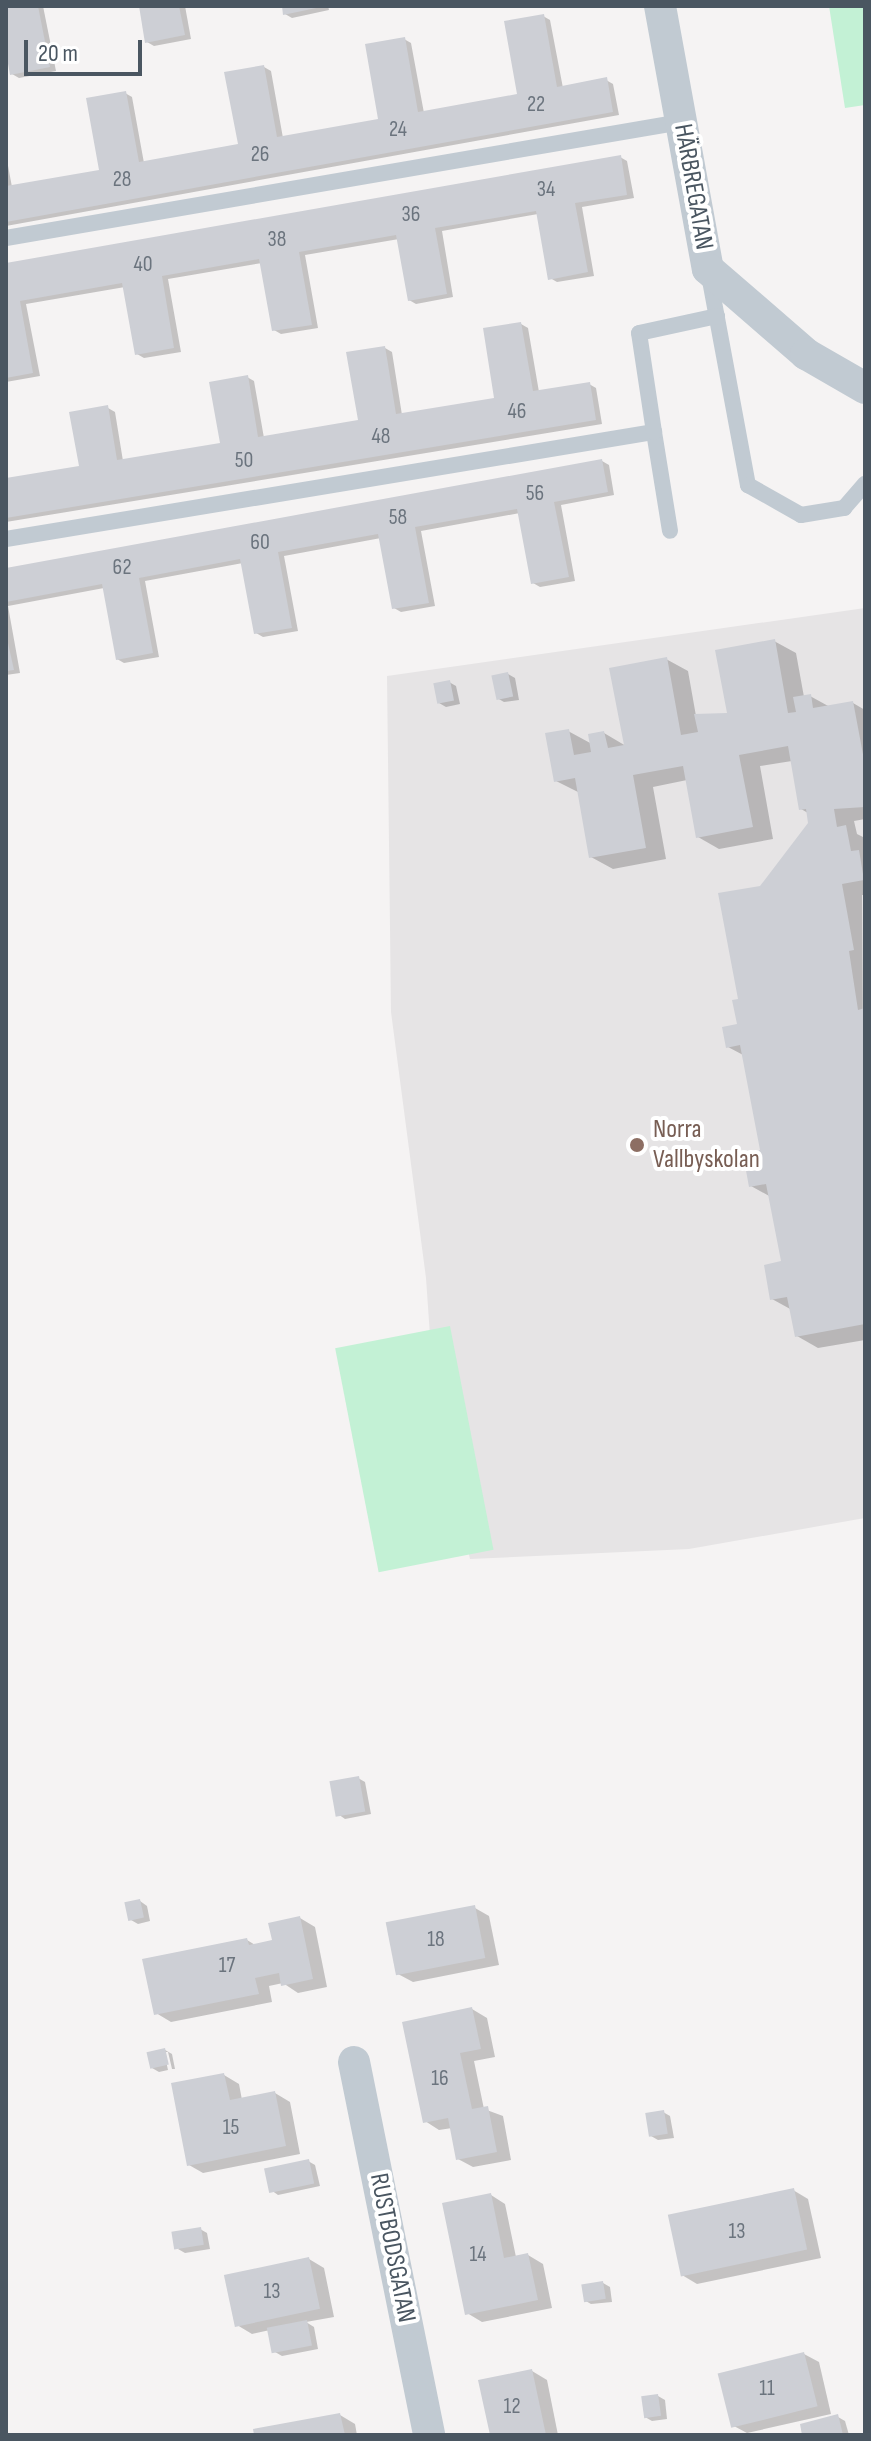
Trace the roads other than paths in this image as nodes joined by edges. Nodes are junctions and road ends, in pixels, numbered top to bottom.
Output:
1 (660, 6) edge
2 (681, 122) junction
3 (6, 238) edge
4 (708, 269) junction
5 (717, 316) junction
6 (865, 388) edge
7 (654, 432) junction
8 (865, 484) edge
9 (670, 531) dead end
10 (6, 539) edge
11 (354, 2062) dead end
12 (429, 2435) edge

1 - 2 street, HÄRBREGATAN
2 - 3 lane
2 - 4 street, HÄRBREGATAN
4 - 5 lane
4 - 6 street, HÄRBREGATAN
5 - 7 lane
5 - 8 lane
7 - 9 lane
7 - 10 lane
11 - 12 street, RUSTBODSGATAN

